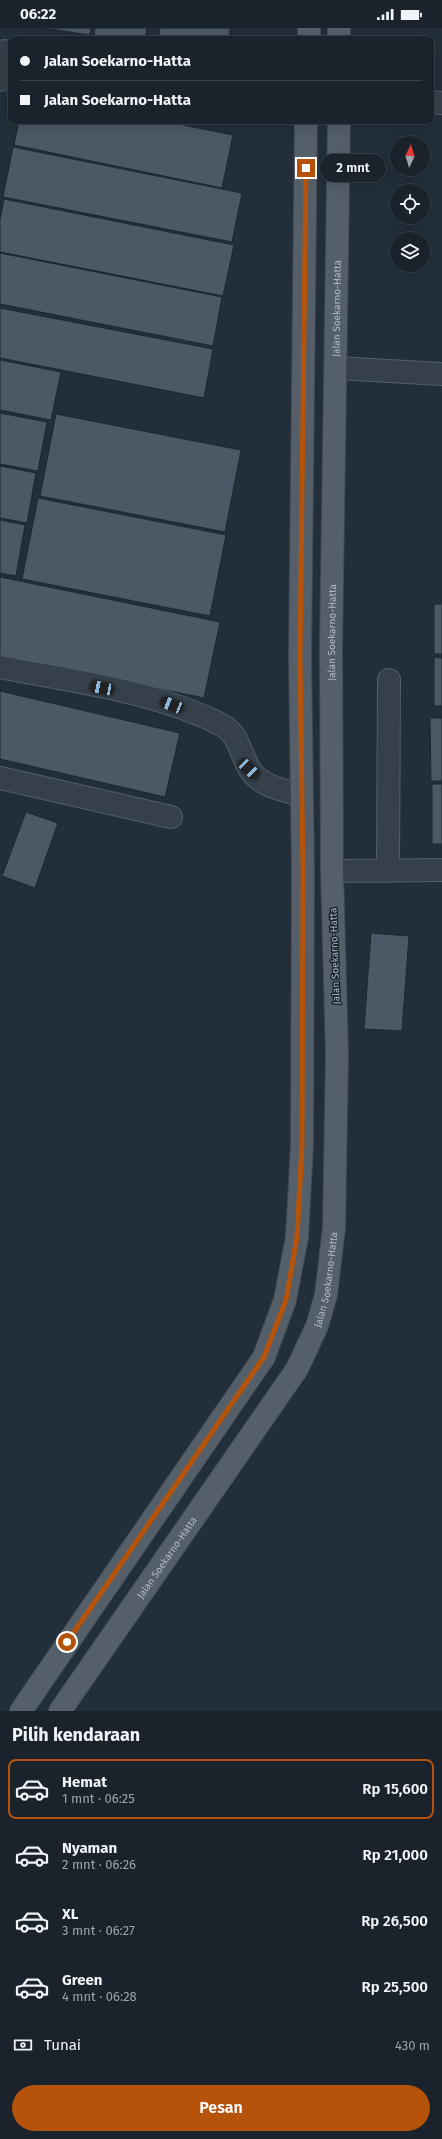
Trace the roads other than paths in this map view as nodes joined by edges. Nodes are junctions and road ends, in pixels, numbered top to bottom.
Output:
1 (6, 51) edge
2 (0, 80) edge
3 (306, 124) edge
4 (339, 124) edge
5 (337, 368) junction
6 (442, 374) edge
7 (0, 667) edge
8 (390, 680) dead end
9 (0, 778) edge
10 (301, 795) junction
11 (172, 817) dead end
12 (442, 870) edge
13 (332, 871) junction
14 (388, 871) junction
15 (21, 1711) edge
16 (60, 1711) edge

1 - 2 street
3 - 10 main road
4 - 5 main road, Jalan Soekarno-Hatta
5 - 6 street
5 - 13 main road, Jalan Soekarno-Hatta
7 - 10 street
8 - 14 street
9 - 11 street
10 - 15 main road
12 - 14 street
13 - 14 street
13 - 16 main road, Jalan Soekarno-Hatta

